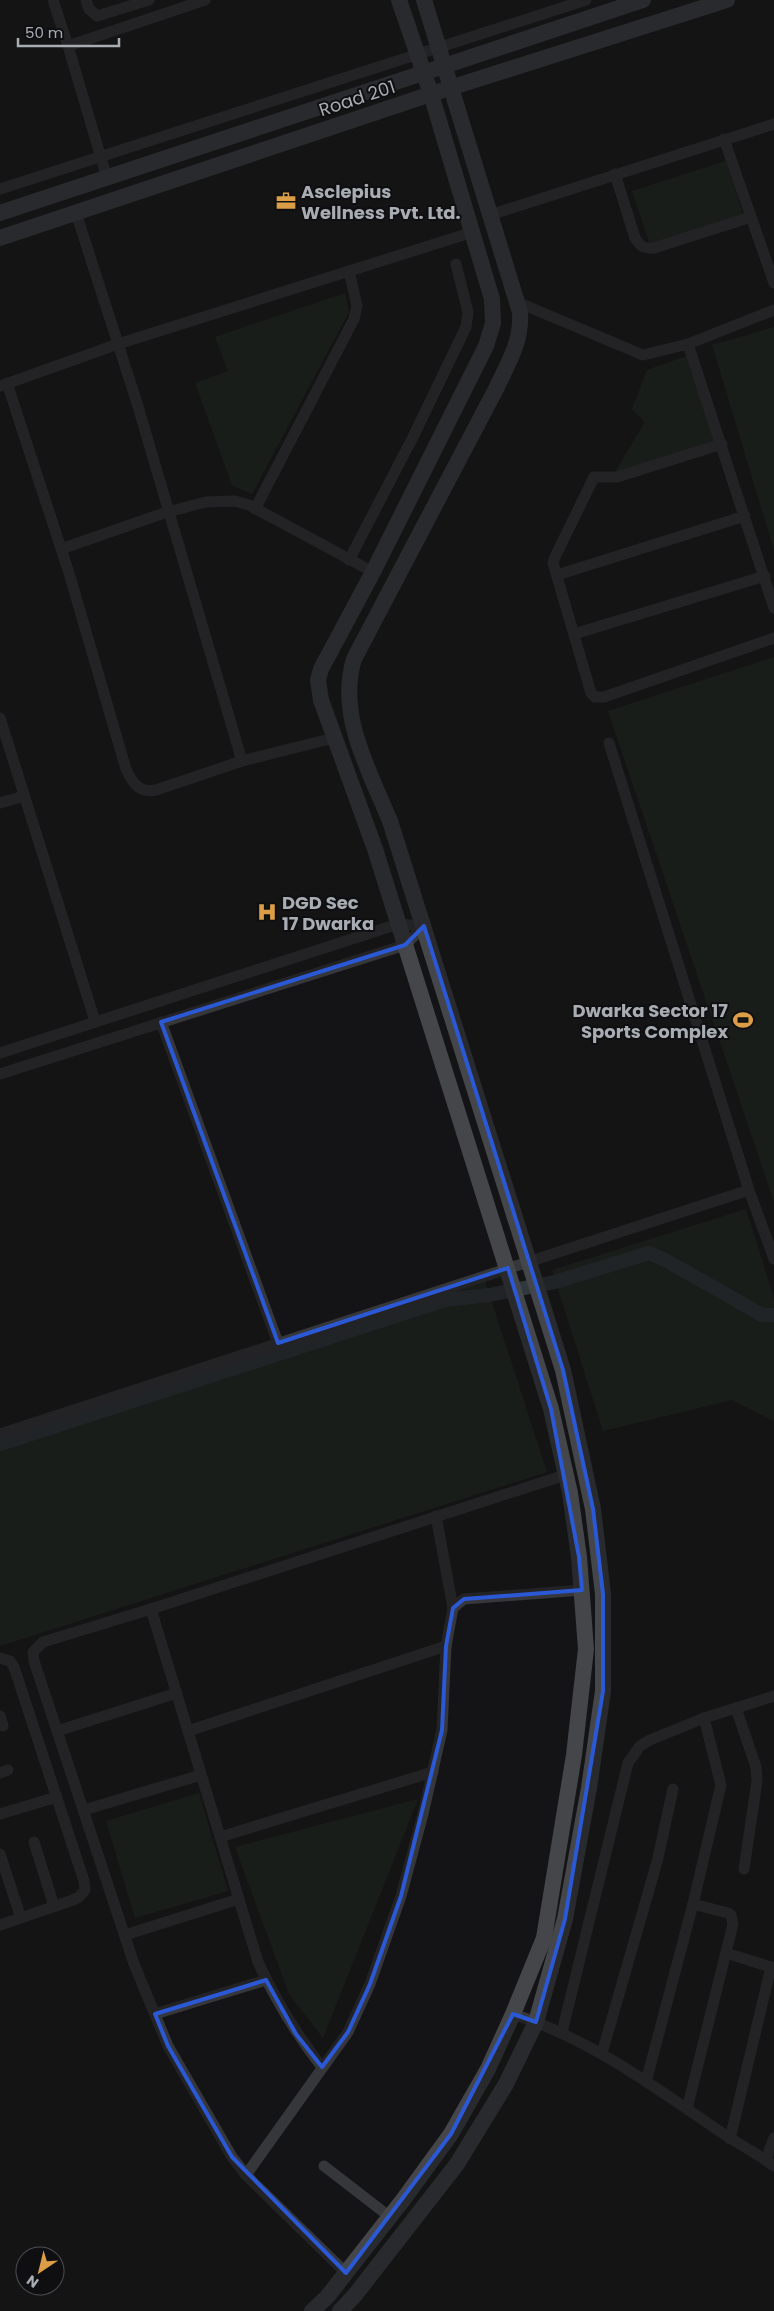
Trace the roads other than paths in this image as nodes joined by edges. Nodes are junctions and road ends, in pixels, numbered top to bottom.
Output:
1 (53, 0) edge
2 (86, 0) edge
3 (150, 0) edge
4 (205, 0) edge
5 (399, 0) edge
6 (424, 0) edge
7 (586, 0) edge
8 (643, 0) edge
9 (727, 0) edge
10 (68, 46) junction
11 (439, 48) junction
12 (417, 54) junction
13 (444, 65) junction
14 (423, 72) junction
15 (452, 88) junction
16 (431, 94) junction
17 (774, 124) edge
18 (724, 139) junction
19 (99, 157) junction
20 (615, 174) junction
21 (107, 178) junction
22 (0, 189) edge
23 (0, 213) edge
24 (76, 213) junction
25 (490, 215) junction
26 (751, 217) junction
27 (473, 232) junction
28 (0, 238) edge
29 (456, 264) dead end
30 (349, 271) junction
31 (774, 283) edge
32 (517, 302) junction
33 (774, 310) edge
34 (118, 344) junction
35 (688, 344) junction
36 (3, 384) edge
37 (722, 444) junction
38 (255, 509) junction
39 (167, 512) junction
40 (745, 516) junction
41 (61, 550) junction
42 (350, 560) junction
43 (373, 572) junction
44 (557, 574) junction
45 (765, 576) junction
46 (774, 608) edge
47 (574, 634) junction
48 (774, 638) edge
49 (0, 718) edge
50 (334, 738) junction
51 (609, 743) dead end
52 (242, 761) junction
53 (24, 796) junction
54 (0, 803) edge
55 (398, 924) junction
56 (424, 926) junction
57 (405, 945) junction
58 (95, 1021) junction
59 (161, 1022) junction
60 (0, 1053) edge
61 (0, 1074) edge
62 (748, 1190) junction
63 (774, 1259) edge
64 (530, 1265) junction
65 (509, 1273) junction
66 (278, 1343) junction
67 (0, 1434) edge
68 (566, 1475) junction
69 (436, 1516) junction
70 (582, 1590) junction
71 (453, 1608) junction
72 (151, 1609) junction
73 (446, 1646) junction
74 (0, 1658) edge
75 (176, 1693) junction
76 (774, 1696) edge
77 (736, 1708) junction
78 (704, 1718) junction
79 (57, 1731) junction
80 (188, 1732) junction
81 (433, 1772) junction
82 (201, 1775) junction
83 (673, 1789) dead end
84 (57, 1796) junction
85 (84, 1810) junction
86 (0, 1814) edge
87 (220, 1837) junction
88 (34, 1842) dead end
89 (0, 1854) edge
90 (744, 1869) dead end
91 (239, 1900) junction
92 (693, 1904) junction
93 (54, 1906) junction
94 (21, 1918) junction
95 (0, 1925) edge
96 (125, 1935) junction
97 (726, 1953) junction
98 (773, 1968) edge
99 (266, 1980) junction
100 (155, 2014) junction
101 (513, 2014) junction
102 (536, 2022) junction
103 (562, 2032) junction
104 (602, 2053) junction
105 (322, 2067) junction
106 (646, 2082) junction
107 (686, 2109) junction
108 (774, 2138) edge
109 (730, 2139) junction
110 (770, 2163) edge
111 (324, 2166) dead end
112 (246, 2175) junction
113 (390, 2218) junction
114 (346, 2273) junction
115 (312, 2311) edge
116 (340, 2311) edge

1 - 10 street
2 - 3 street
4 - 10 street
5 - 12 street
6 - 11 street
7 - 11 street
8 - 13 street, Road 201
9 - 15 street, Road 201
10 - 19 street
11 - 12 street
11 - 13 street
12 - 14 street
12 - 19 street
13 - 14 street, Road 201
13 - 15 street
14 - 16 street
14 - 21 street, Road 201
15 - 16 street, Road 201
15 - 25 street
16 - 24 street, Road 201
16 - 27 street
17 - 18 street
18 - 20 street
18 - 26 street
19 - 21 street
19 - 22 street
20 - 25 street
20 - 26 street
21 - 23 street, Road 201
24 - 28 street, Road 201
24 - 34 street
25 - 32 street
26 - 31 street
27 - 30 street
27 - 43 street
29 - 42 street
30 - 34 street
30 - 38 street
32 - 35 street
32 - 56 street
33 - 35 street
34 - 36 street
34 - 39 street
35 - 37 street
36 - 41 street
37 - 40 street
37 - 44 street
38 - 39 street
38 - 42 street
39 - 41 street
39 - 52 street
40 - 44 street
40 - 45 street
41 - 52 street
42 - 43 street
43 - 50 street
44 - 47 street
45 - 46 street
45 - 47 street
47 - 48 street
49 - 53 street
50 - 52 street
50 - 55 street
51 - 62 street
53 - 54 street
53 - 58 street
55 - 56 street
55 - 57 street
55 - 58 street
56 - 57 street
56 - 64 street
57 - 59 street
57 - 65 street
58 - 60 street
59 - 61 street
59 - 66 street
62 - 63 street
62 - 64 street
64 - 65 street
64 - 102 street
65 - 66 street
65 - 68 street
66 - 67 street
68 - 69 street
68 - 70 street
69 - 71 street
69 - 72 street
70 - 71 street
70 - 101 street
71 - 73 street
72 - 75 street
72 - 79 street
73 - 80 street
73 - 81 street
74 - 84 street
75 - 79 street
75 - 80 street
76 - 77 street
77 - 78 street
77 - 90 street
78 - 92 street
78 - 103 street
79 - 85 street
80 - 82 street
81 - 87 street
81 - 105 street
82 - 85 street
82 - 87 street
83 - 104 street
84 - 86 street
84 - 93 street
85 - 96 street
87 - 91 street
88 - 93 street
89 - 94 street
91 - 96 street
91 - 99 street
92 - 97 street
92 - 106 street
93 - 94 street
94 - 95 street
96 - 100 street
97 - 98 street
97 - 107 street
98 - 109 street
99 - 100 street
99 - 105 street
100 - 112 street
101 - 102 street
101 - 113 street
102 - 103 street
102 - 116 street
103 - 104 street
104 - 106 street
105 - 112 street
106 - 107 street
107 - 109 street
108 - 110 street
109 - 110 street
111 - 113 street
112 - 114 street
113 - 114 street
114 - 115 street

